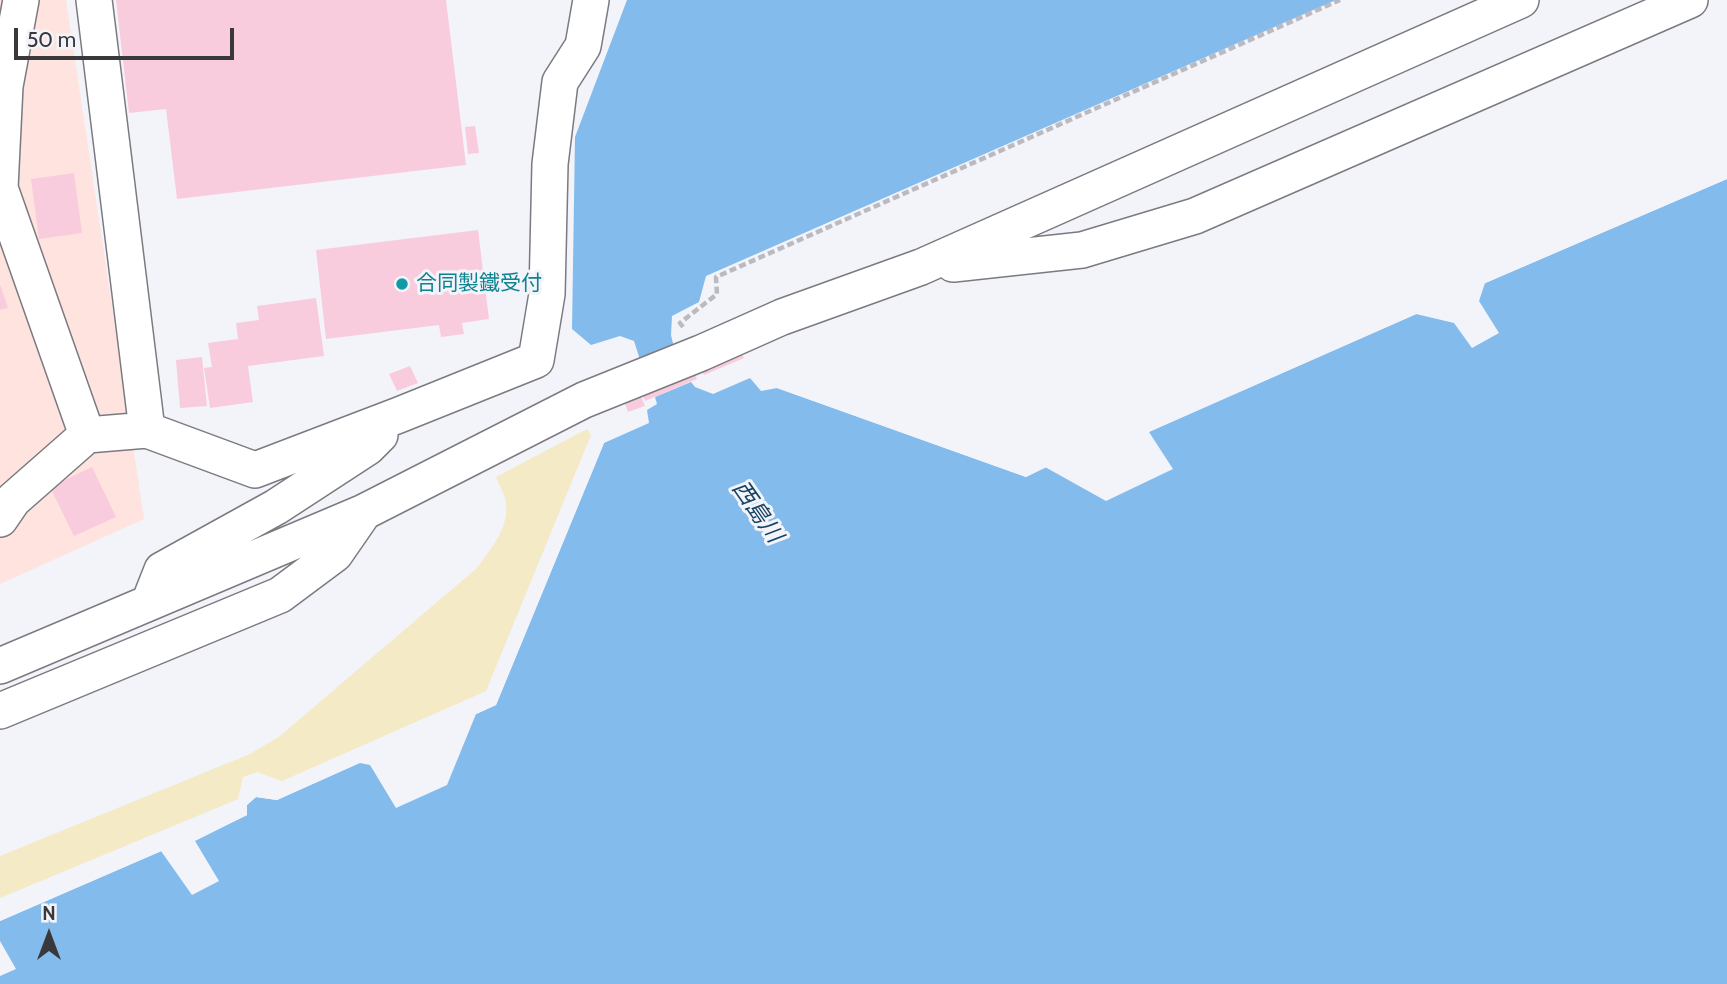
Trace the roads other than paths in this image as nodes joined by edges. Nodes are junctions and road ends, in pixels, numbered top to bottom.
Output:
1 (21, 0) edge
2 (94, 0) edge
3 (591, 0) edge
4 (1521, 0) edge
5 (1689, 0) edge
6 (921, 267) junction
7 (400, 415) junction
8 (147, 430) junction
9 (87, 435) junction
10 (364, 512) junction
11 (0, 519) edge
12 (149, 603) junction
13 (0, 666) edge
14 (0, 711) edge

1 - 9 street
2 - 8 street
3 - 7 street
4 - 6 street
5 - 6 street
6 - 10 street
7 - 8 street
7 - 12 street
8 - 9 street
9 - 11 street
10 - 12 street
10 - 14 street
12 - 13 street

